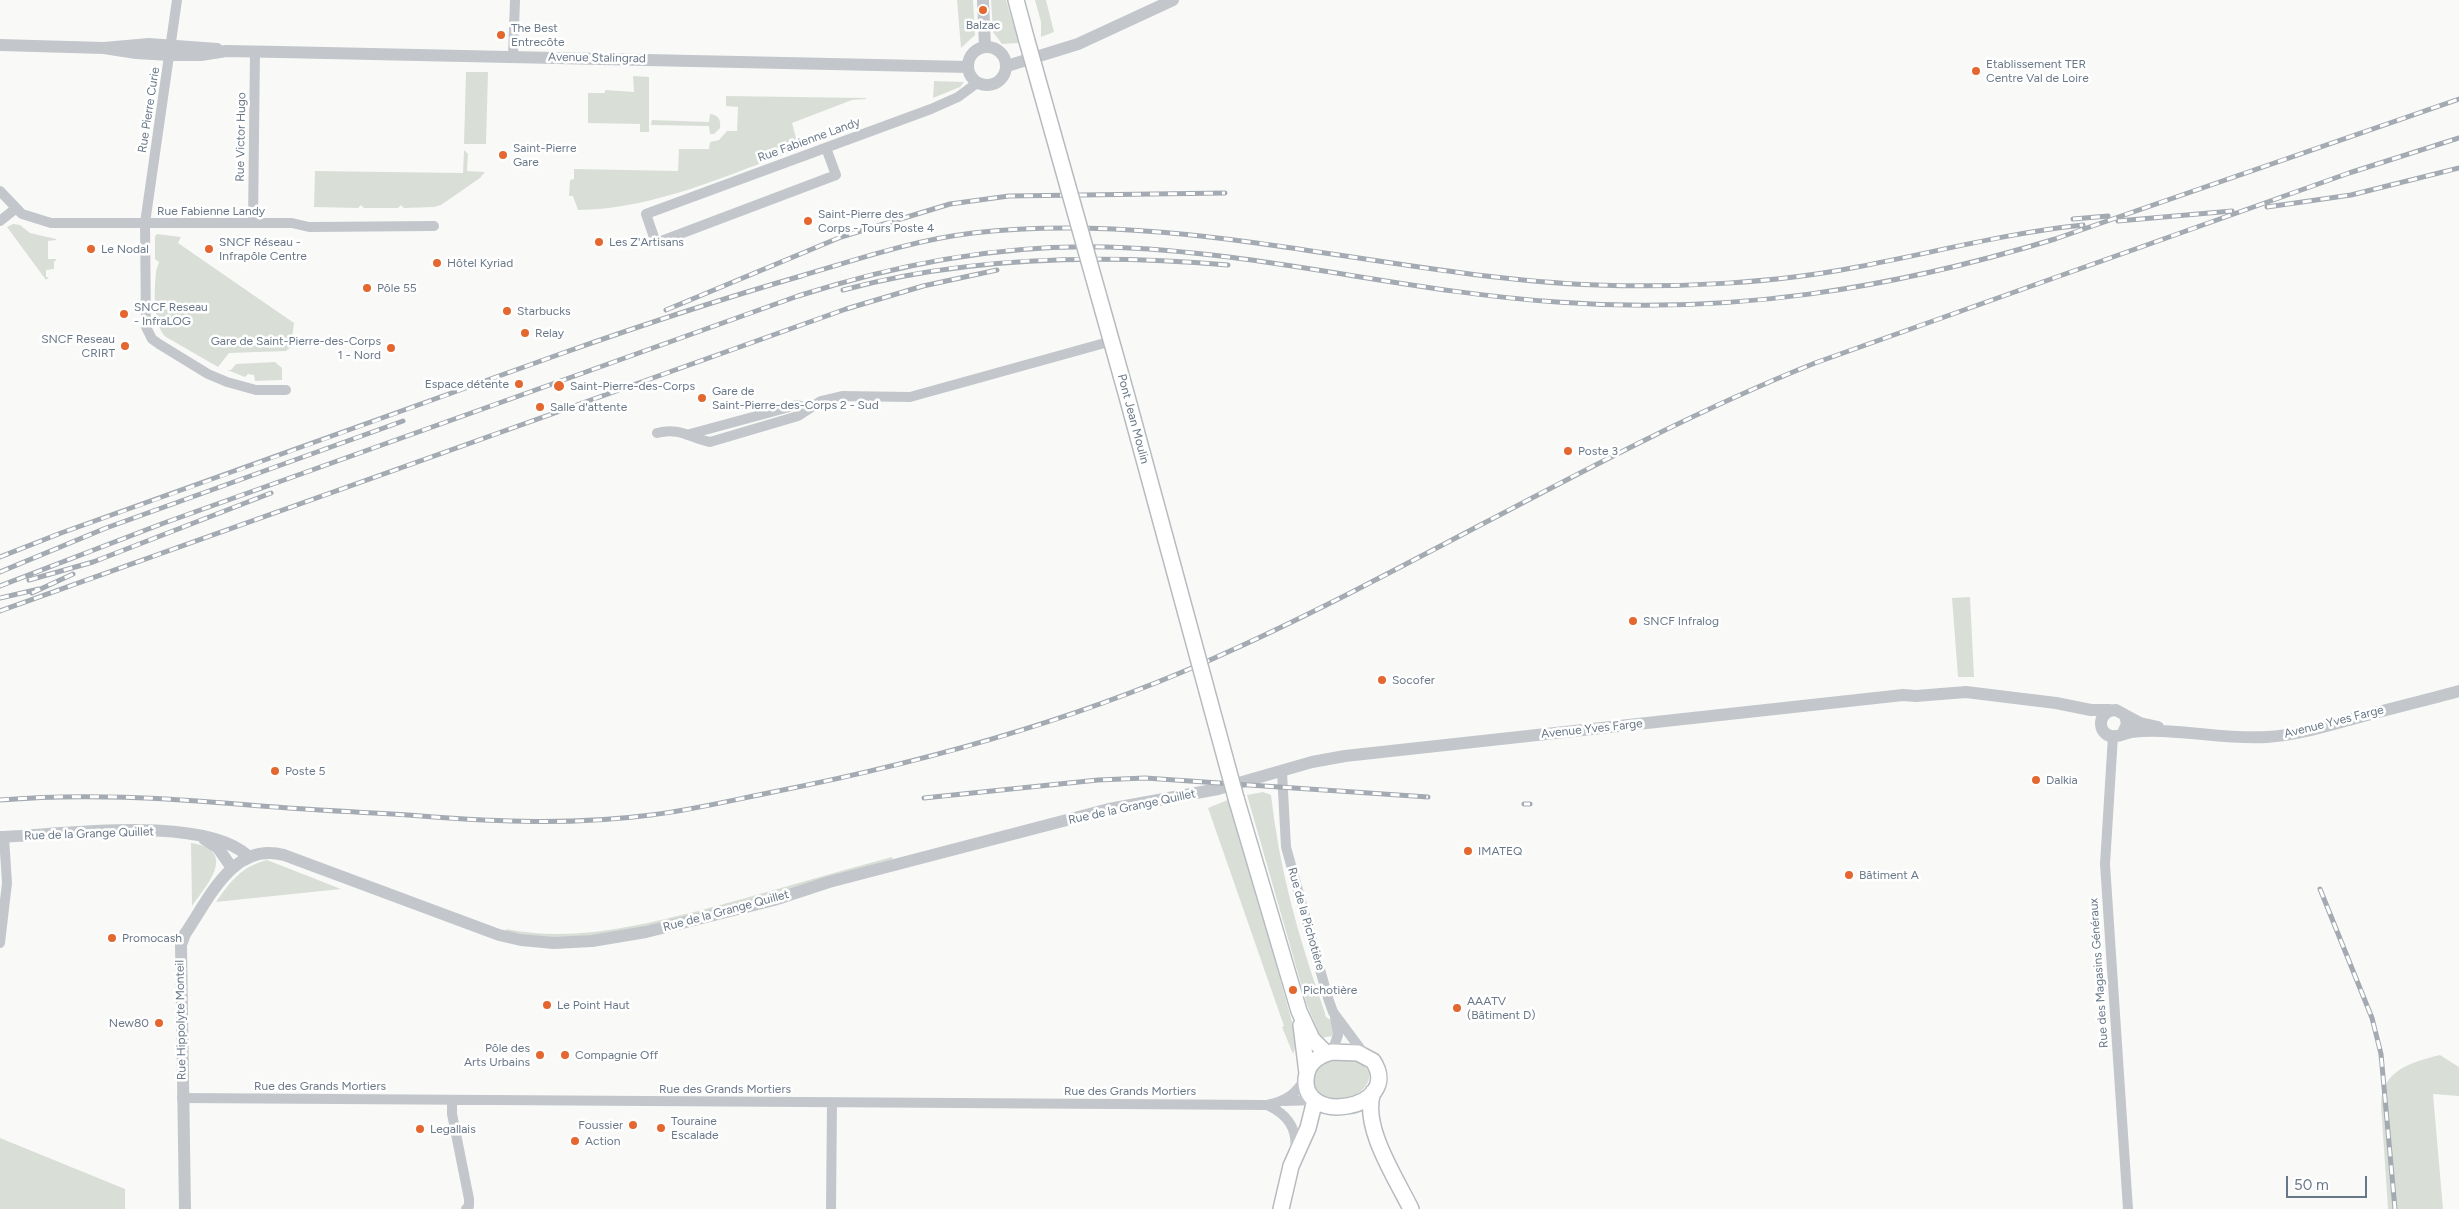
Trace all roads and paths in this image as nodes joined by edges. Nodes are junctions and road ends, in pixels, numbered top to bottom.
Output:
1 (177, 0) edge
2 (515, 0) edge
3 (982, 0) edge
4 (1016, 0) edge
5 (1173, 0) edge
6 (0, 45) edge
7 (985, 47) junction
8 (50, 48) junction
9 (171, 50) junction
10 (254, 52) junction
11 (0, 54) edge
12 (512, 56) junction
13 (1007, 66) junction
14 (968, 67) junction
15 (978, 83) junction
16 (826, 148) junction
17 (0, 191) edge
18 (15, 209) junction
19 (0, 221) edge
20 (145, 223) junction
21 (253, 223) junction
22 (434, 226) dead end
23 (1112, 341) junction
24 (286, 390) dead end
25 (657, 433) dead end
26 (2459, 691) edge
27 (2079, 708) junction
28 (2110, 710) junction
29 (2125, 714) junction
30 (2101, 725) junction
31 (2177, 732) junction
32 (2118, 735) junction
33 (1282, 772) junction
34 (177, 832) junction
35 (2, 837) edge
36 (248, 856) junction
37 (232, 868) junction
38 (0, 943) edge
39 (1299, 1011) junction
40 (1333, 1012) junction
41 (1329, 1053) junction
42 (1365, 1055) junction
43 (1307, 1075) junction
44 (1373, 1092) junction
45 (182, 1098) junction
46 (452, 1100) junction
47 (1315, 1100) junction
48 (832, 1102) junction
49 (1282, 1102) junction
50 (1267, 1105) junction
51 (1291, 1166) junction
52 (185, 1209) edge
53 (467, 1209) edge
54 (831, 1209) edge
55 (1281, 1209) edge
56 (1411, 1209) edge
57 (2128, 1209) edge

1 - 9 street, Rue Pierre Curie
2 - 12 street
3 - 7 street
4 - 23 main road, Pont Jean Moulin, bridge
5 - 13 street
6 - 8 street, Avenue Stalingrad
7 - 13 street
7 - 14 street
8 - 9 street, Avenue Stalingrad
8 - 11 street, Avenue Stalingrad
9 - 10 street, Avenue Stalingrad
9 - 20 street, Rue Pierre Curie
10 - 12 street, Avenue Stalingrad
10 - 21 street, Rue Victor Hugo
12 - 14 street, Avenue Stalingrad
13 - 15 street
14 - 15 street
15 - 16 street, Rue Fabienne Landy
16 - 16 street, Rue Fabienne Landy
17 - 18 street, Rue Fabienne Landy
18 - 19 street
18 - 20 street, Rue Fabienne Landy
20 - 21 street, Rue Fabienne Landy
20 - 24 street, Rue Pierre Curie
21 - 22 street, Rue Fabienne Landy
23 - 25 street
23 - 39 main road, Pont Jean Moulin, bridge
26 - 31 street, Avenue Yves Farge
27 - 28 street, Avenue Yves Farge
27 - 30 street, Avenue Yves Farge
27 - 33 street, Avenue Yves Farge
28 - 29 street
28 - 30 street
29 - 31 street, Avenue Yves Farge
29 - 32 street
30 - 32 street
31 - 32 street, Avenue Yves Farge
32 - 57 street, Rue des Magasins Généraux
33 - 36 street, Rue de la Grange Quillet
33 - 40 street, Rue de la Pichotière
34 - 35 street, Rue de la Grange Quillet
34 - 36 street, Rue de la Grange Quillet
34 - 37 street, Rue de la Grange Quillet
35 - 38 street
36 - 37 street, Rue Hippolyte Monteil
37 - 45 street, Rue Hippolyte Monteil
39 - 41 main road
39 - 43 main road
40 - 41 street
40 - 42 street, Rue de la Pichotière
41 - 42 main road
41 - 43 main road
42 - 44 main road
43 - 47 main road
43 - 49 street
44 - 47 main road
44 - 56 main road
45 - 46 street, Rue des Grands Mortiers
45 - 52 street, Rue Hippolyte Monteil
46 - 48 street, Rue des Grands Mortiers
46 - 53 street
47 - 49 street, Rue des Grands Mortiers
47 - 51 main road
48 - 50 street, Rue des Grands Mortiers
48 - 54 street
49 - 50 street, Rue des Grands Mortiers
50 - 51 street
51 - 55 main road

